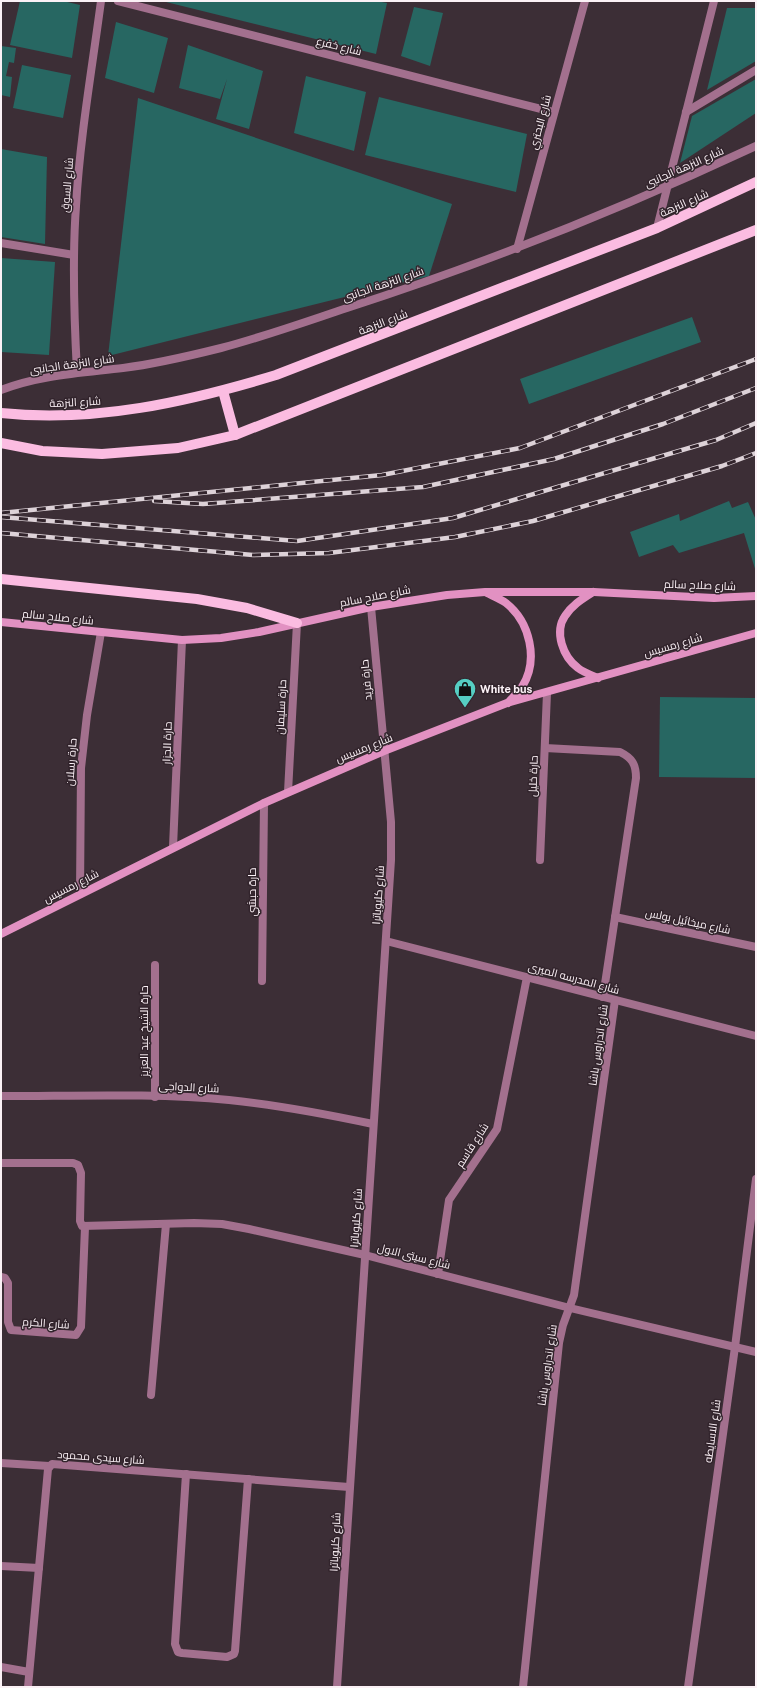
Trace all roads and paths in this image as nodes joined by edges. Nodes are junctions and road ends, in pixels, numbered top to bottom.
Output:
1 (101, 1) edge
2 (118, 1) edge
3 (585, 1) edge
4 (714, 1) edge
5 (756, 70) edge
6 (553, 112) junction
7 (686, 112) junction
8 (756, 146) edge
9 (756, 182) edge
10 (666, 188) junction
11 (657, 228) junction
12 (756, 230) edge
13 (1, 243) edge
14 (517, 249) junction
15 (74, 255) junction
16 (77, 372) junction
17 (1, 390) edge
18 (223, 391) junction
19 (1, 413) edge
20 (235, 435) junction
21 (1, 443) edge
22 (1, 579) edge
23 (485, 592) junction
24 (594, 592) junction
25 (756, 596) edge
26 (371, 607) junction
27 (1, 622) edge
28 (297, 624) junction
29 (101, 632) junction
30 (756, 633) edge
31 (182, 640) junction
32 (598, 678) junction
33 (547, 693) junction
34 (507, 703) junction
35 (545, 748) junction
36 (384, 751) junction
37 (288, 792) junction
38 (264, 803) junction
39 (174, 847) junction
40 (540, 860) dead end
41 (80, 894) junction
42 (615, 917) junction
43 (1, 934) edge
44 (386, 941) junction
45 (756, 947) edge
46 (155, 965) dead end
47 (527, 977) junction
48 (262, 981) dead end
49 (603, 997) junction
50 (615, 1000) junction
51 (756, 1036) edge
52 (1, 1096) edge
53 (155, 1096) junction
54 (373, 1124) junction
55 (1, 1163) edge
56 (756, 1178) edge
57 (166, 1224) junction
58 (85, 1227) junction
59 (365, 1255) junction
60 (438, 1274) junction
61 (1, 1277) edge
62 (570, 1308) junction
63 (735, 1347) junction
64 (756, 1352) edge
65 (151, 1395) dead end
66 (1, 1463) edge
67 (49, 1466) junction
68 (186, 1474) junction
69 (248, 1479) junction
70 (349, 1487) junction
71 (1, 1566) edge
72 (38, 1568) junction
73 (1, 1668) edge
74 (29, 1672) junction
75 (28, 1687) edge
76 (337, 1687) edge
77 (522, 1687) edge
78 (688, 1687) edge

1 - 15 street, شارع السوق
2 - 6 street, شارع خفرع
3 - 6 street, شارع البحتري
4 - 7 street
5 - 7 street
6 - 14 street, شارع البحتري
7 - 10 street
8 - 10 street, شارع النزهة الجانبى
9 - 11 main road, شارع النزهة
10 - 11 street
10 - 14 street, شارع النزهة الجانبى
11 - 18 main road, شارع النزهة
12 - 20 main road
13 - 15 street
14 - 16 street, شارع النزهة الجانبى
15 - 16 street, شارع السوق
16 - 17 street, شارع النزهة الجانبى
18 - 19 main road, شارع النزهة
18 - 20 main road
20 - 21 main road
22 - 28 main road
23 - 24 main road, شارع صلاح سالم
23 - 26 main road, شارع صلاح سالم
23 - 34 main road
24 - 25 main road, شارع صلاح سالم
24 - 32 main road
26 - 28 main road, شارع صلاح سالم
26 - 36 street, حارة فريد
27 - 29 main road, شارع صلاح سالم
28 - 31 main road, شارع صلاح سالم
28 - 37 street, حارة سليمان
29 - 31 main road, شارع صلاح سالم
29 - 41 street, حارة رسلان
30 - 32 main road, شارع رمسيس
31 - 39 street, حارة الجزار
32 - 33 main road, شارع رمسيس
33 - 34 main road, شارع رمسيس
33 - 35 street, حارة خليل
34 - 36 main road, شارع رمسيس
35 - 40 street, حارة خليل
35 - 42 street, شارع اندراوس باشا
36 - 37 main road, شارع رمسيس
36 - 44 street, شارع كليوباترا
37 - 38 main road, شارع رمسيس
38 - 39 main road, شارع رمسيس
38 - 48 street, حارة حبشي
39 - 41 main road, شارع رمسيس
41 - 43 main road, شارع رمسيس
42 - 45 street, شارع ميخائيل بولس
42 - 49 street, شارع اندراوس باشا
44 - 47 street, شارع المدرسه الميرى
44 - 54 street, شارع كليوباترا
46 - 53 street, حارة الشيخ عبد العزيز
47 - 49 street, شارع المدرسه الميرى
47 - 60 street, شارع قاسم
49 - 50 street, شارع المدرسه الميرى
50 - 51 street, شارع المدرسه الميرى
50 - 62 street, شارع اندراوس باشا
52 - 53 street, شارع الدواجى
53 - 54 street, شارع الدواجى
54 - 59 street, شارع كليوباترا
55 - 58 street
56 - 63 street, شارع الاسايطه
57 - 58 street, شارع سيتى الاول
57 - 59 street, شارع سيتى الاول
57 - 65 street
58 - 61 street, شارع الكرم
59 - 60 street, شارع سيتى الاول
59 - 70 street, شارع كليوباترا
60 - 62 street, شارع سيتى الاول
62 - 63 street, شارع سيتى الاول
62 - 77 street, شارع اندراوس باشا
63 - 64 street, شارع سيتى الاول
63 - 78 street, شارع الاسايطه
66 - 67 street
67 - 68 street, شارع سيدى محمود
67 - 72 street, شارع سيدى محمود
68 - 69 street, شارع سيدى محمود
68 - 69 street
69 - 70 street, شارع سيدى محمود
70 - 76 street, شارع كليوباترا
71 - 72 street
72 - 74 street, شارع سيدى محمود
73 - 74 street
74 - 75 street, شارع سيدى محمود

